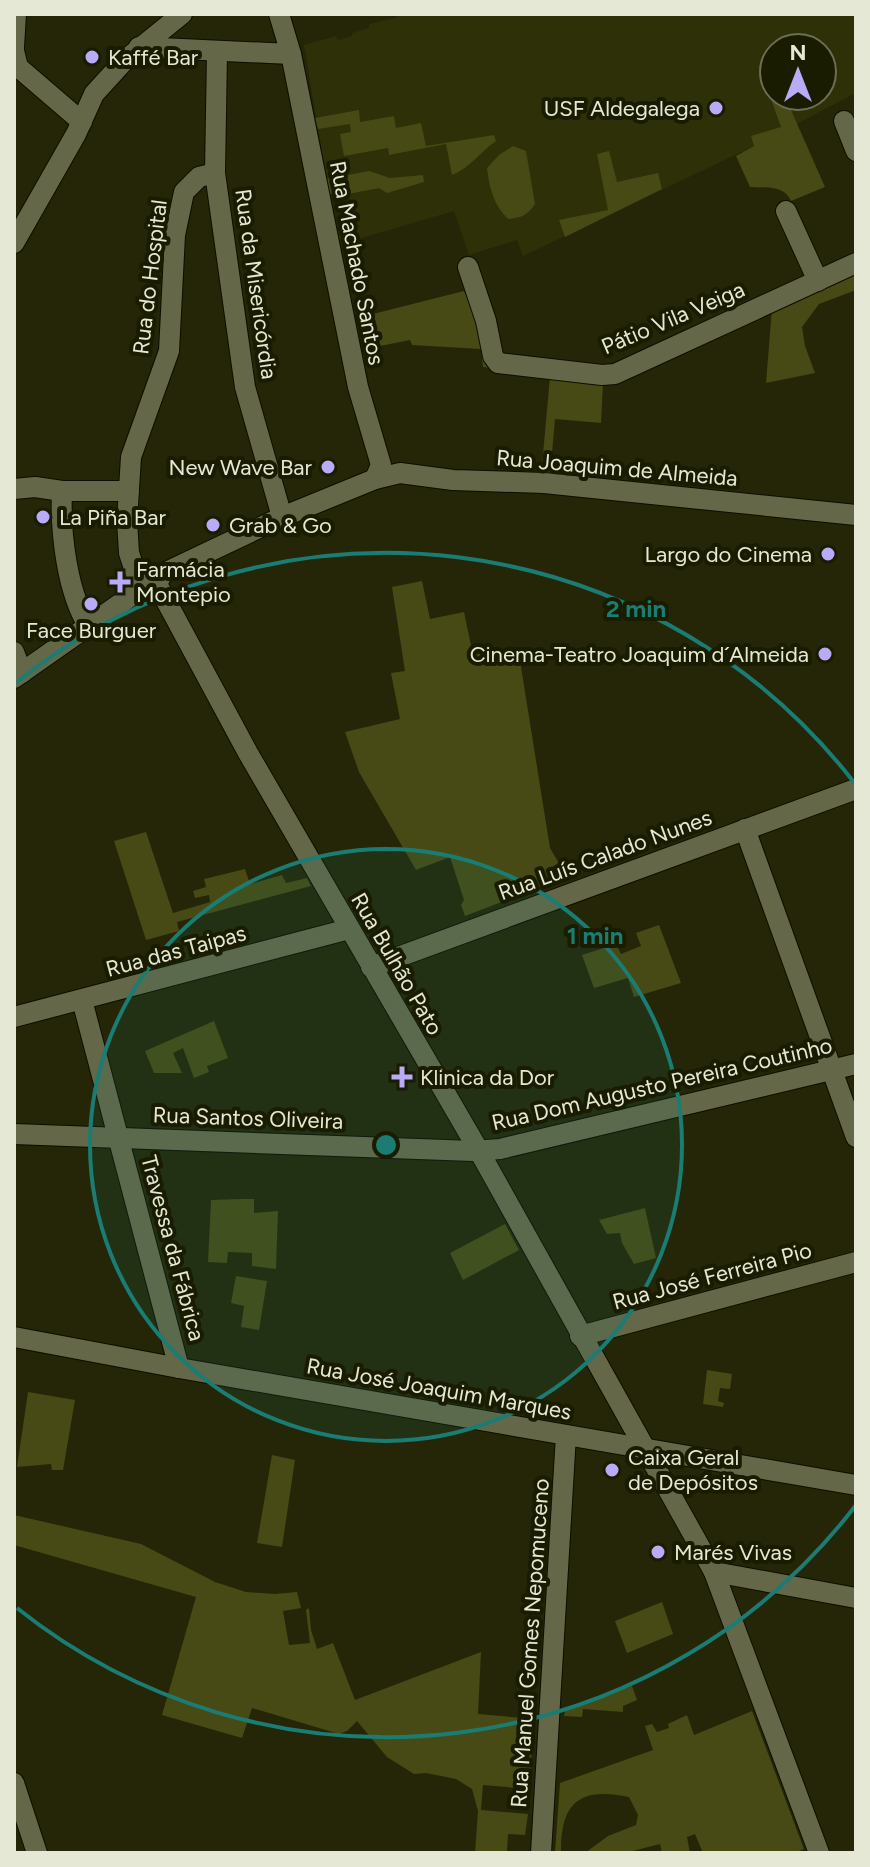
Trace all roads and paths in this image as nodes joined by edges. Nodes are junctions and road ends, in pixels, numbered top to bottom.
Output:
1 (16, 14) edge
2 (182, 14) edge
3 (279, 14) edge
4 (139, 47) junction
5 (14, 49) edge
6 (217, 53) junction
7 (291, 54) junction
8 (844, 121) dead end
9 (82, 122) junction
10 (856, 151) edge
11 (215, 173) junction
12 (786, 211) dead end
13 (14, 243) edge
14 (856, 263) edge
15 (468, 267) dead end
16 (818, 281) junction
17 (375, 479) junction
18 (14, 489) edge
19 (62, 491) junction
20 (129, 491) junction
21 (856, 515) edge
22 (282, 517) junction
23 (149, 587) junction
24 (89, 627) junction
25 (14, 652) edge
26 (18, 676) edge
27 (856, 789) edge
28 (745, 829) junction
29 (349, 929) junction
30 (371, 967) junction
31 (82, 1000) junction
32 (14, 1017) edge
33 (856, 1064) edge
34 (832, 1069) junction
35 (14, 1134) edge
36 (119, 1137) junction
37 (856, 1137) edge
38 (479, 1151) junction
39 (856, 1262) edge
40 (580, 1336) junction
41 (14, 1337) edge
42 (179, 1368) junction
43 (566, 1435) junction
44 (646, 1449) junction
45 (856, 1485) edge
46 (714, 1572) junction
47 (856, 1598) edge
48 (14, 1783) edge
49 (37, 1853) edge
50 (541, 1853) edge
51 (819, 1853) edge

1 - 5 street
2 - 4 street
3 - 7 street, Rua Machado Santos
4 - 6 street
4 - 9 street
5 - 9 street
6 - 7 street
6 - 11 street, Rua da Misericórdia
7 - 17 street, Rua Machado Santos
8 - 10 street
9 - 13 street
11 - 20 street, Rua do Hospital
11 - 22 street, Rua da Misericórdia
12 - 16 street
14 - 16 street, Pátio Vila Veiga
15 - 16 street, Pátio Vila Veiga
17 - 21 street, Rua Joaquim de Almeida
17 - 22 street, Rua Joaquim de Almeida
18 - 19 street
19 - 20 street
19 - 24 street
20 - 23 street, Rua do Hospital
22 - 23 street, Rua Joaquim de Almeida
23 - 24 street, Rua Joaquim de Almeida
23 - 29 street, Rua Bulhão Pato
24 - 26 street, Rua Joaquim de Almeida
25 - 26 street
27 - 28 street, Rua Luís Calado Nunes
28 - 30 street, Rua Luís Calado Nunes
28 - 34 street
29 - 30 street, Rua Bulhão Pato
29 - 31 street, Rua das Taipas
30 - 38 street, Rua Bulhão Pato
31 - 32 street, Rua das Taipas
31 - 36 street, Travessa da Fábrica
33 - 34 street, Rua Dom Augusto Pereira Coutinho
34 - 37 street
34 - 38 street, Rua Dom Augusto Pereira Coutinho
35 - 36 street, Rua Santos Oliveira
36 - 38 street, Rua Santos Oliveira
36 - 42 street, Travessa da Fábrica
38 - 40 street, Rua Bulhão Pato
39 - 40 street, Rua José Ferreira Pio
40 - 44 street, Rua Bulhão Pato
41 - 42 street, Rua José Joaquim Marques
42 - 43 street, Rua José Joaquim Marques
43 - 44 street, Rua José Joaquim Marques
43 - 50 street, Rua Manuel Gomes Nepomuceno
44 - 45 street, Rua José Joaquim Marques
44 - 46 street, Rua Bulhão Pato
46 - 47 street
46 - 51 street, Rua Bulhão Pato
48 - 49 street

